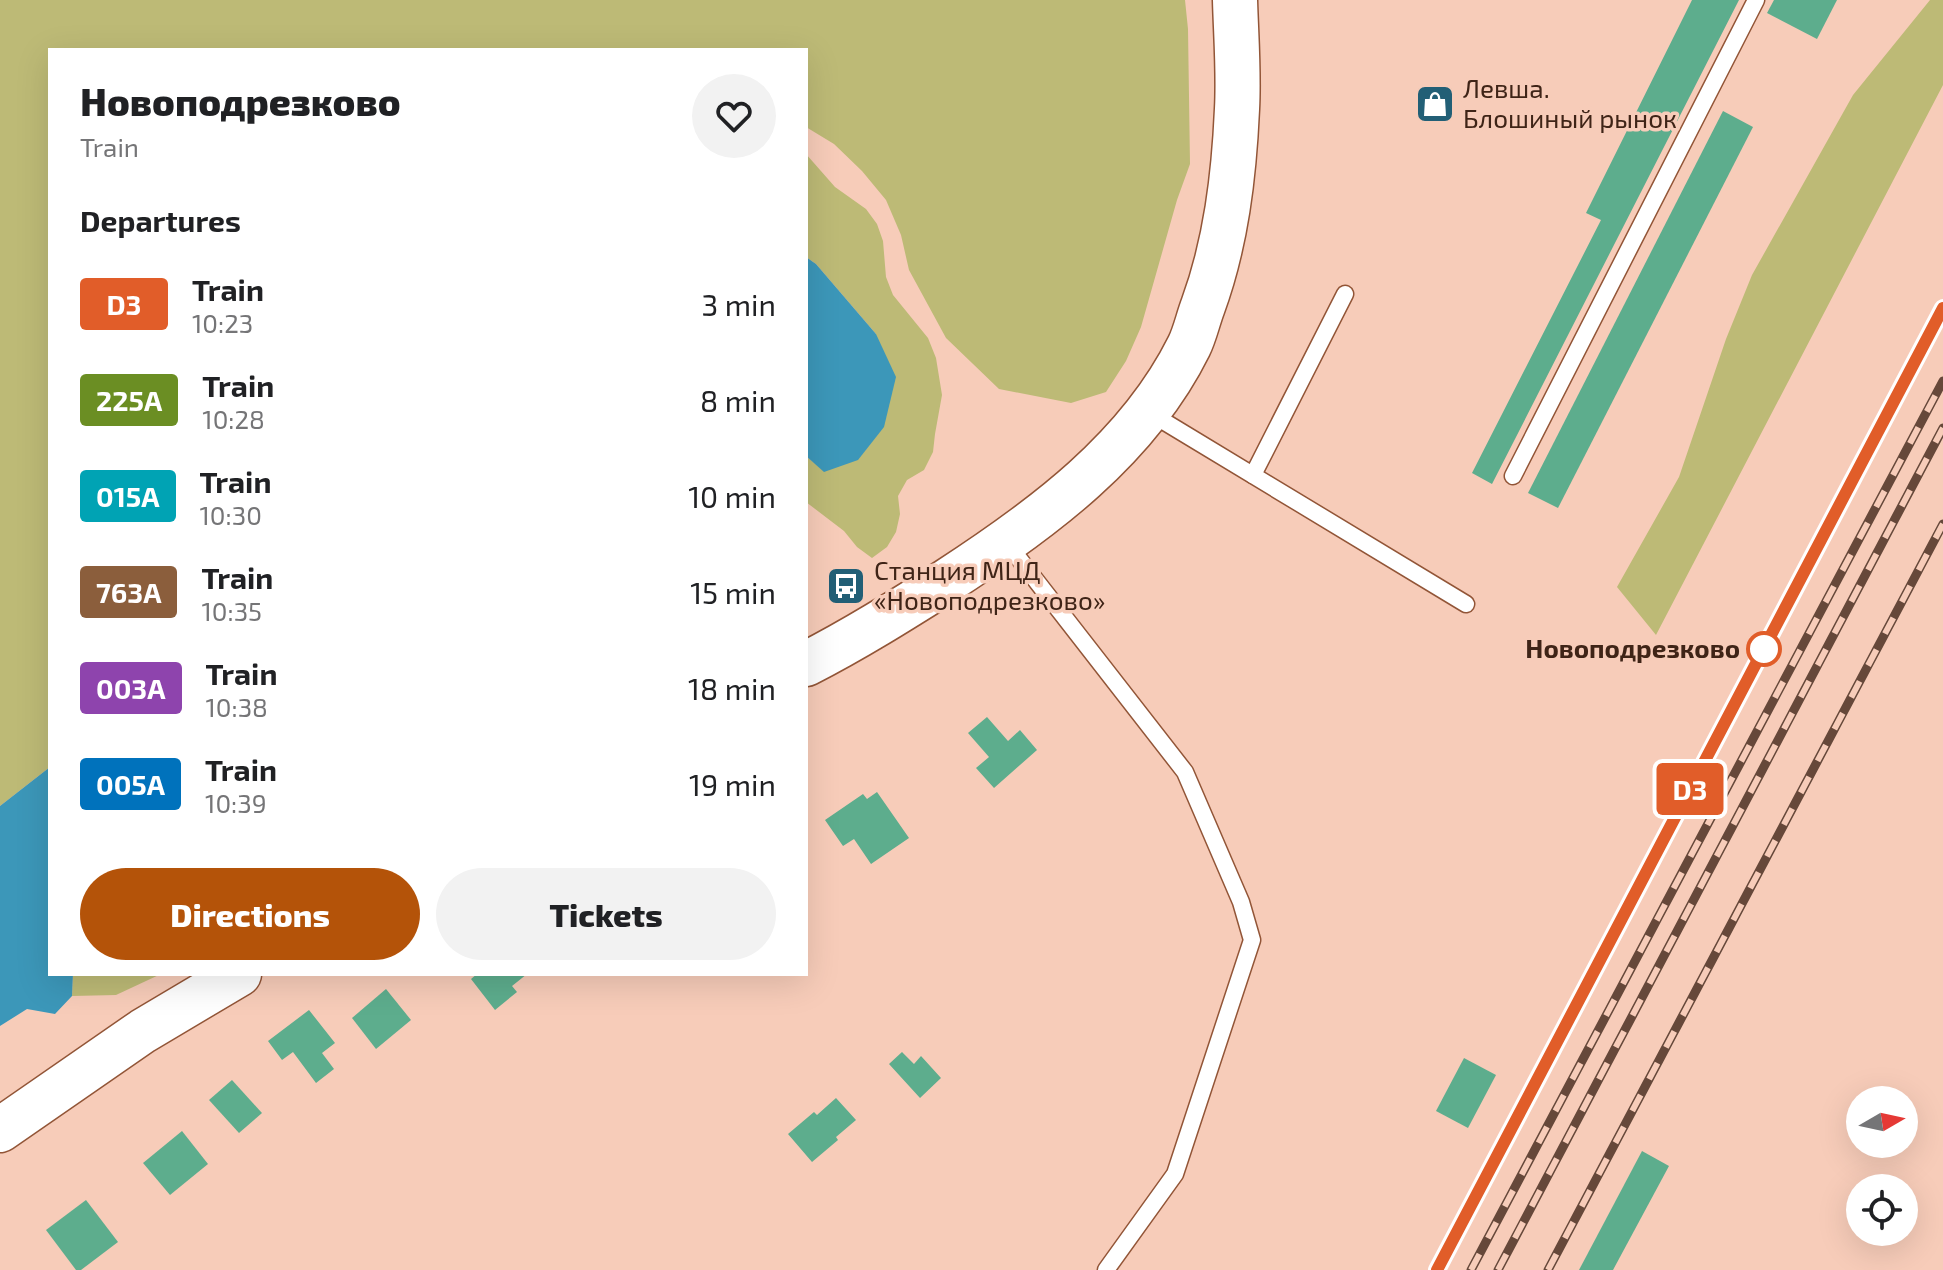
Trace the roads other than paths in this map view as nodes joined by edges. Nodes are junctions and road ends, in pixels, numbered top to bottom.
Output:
1 (1235, 0) edge
2 (1756, 0) edge
3 (1345, 294) dead end
4 (1149, 412) junction
5 (1253, 475) junction
6 (1513, 476) dead end
7 (1006, 542) junction
8 (1466, 604) dead end
9 (808, 663) edge
10 (236, 976) edge
11 (0, 1130) edge
12 (1106, 1270) edge

1 - 4 main road
2 - 6 lane
3 - 5 lane
4 - 5 lane
4 - 7 main road
5 - 8 lane
7 - 9 main road
7 - 12 lane
10 - 11 main road

